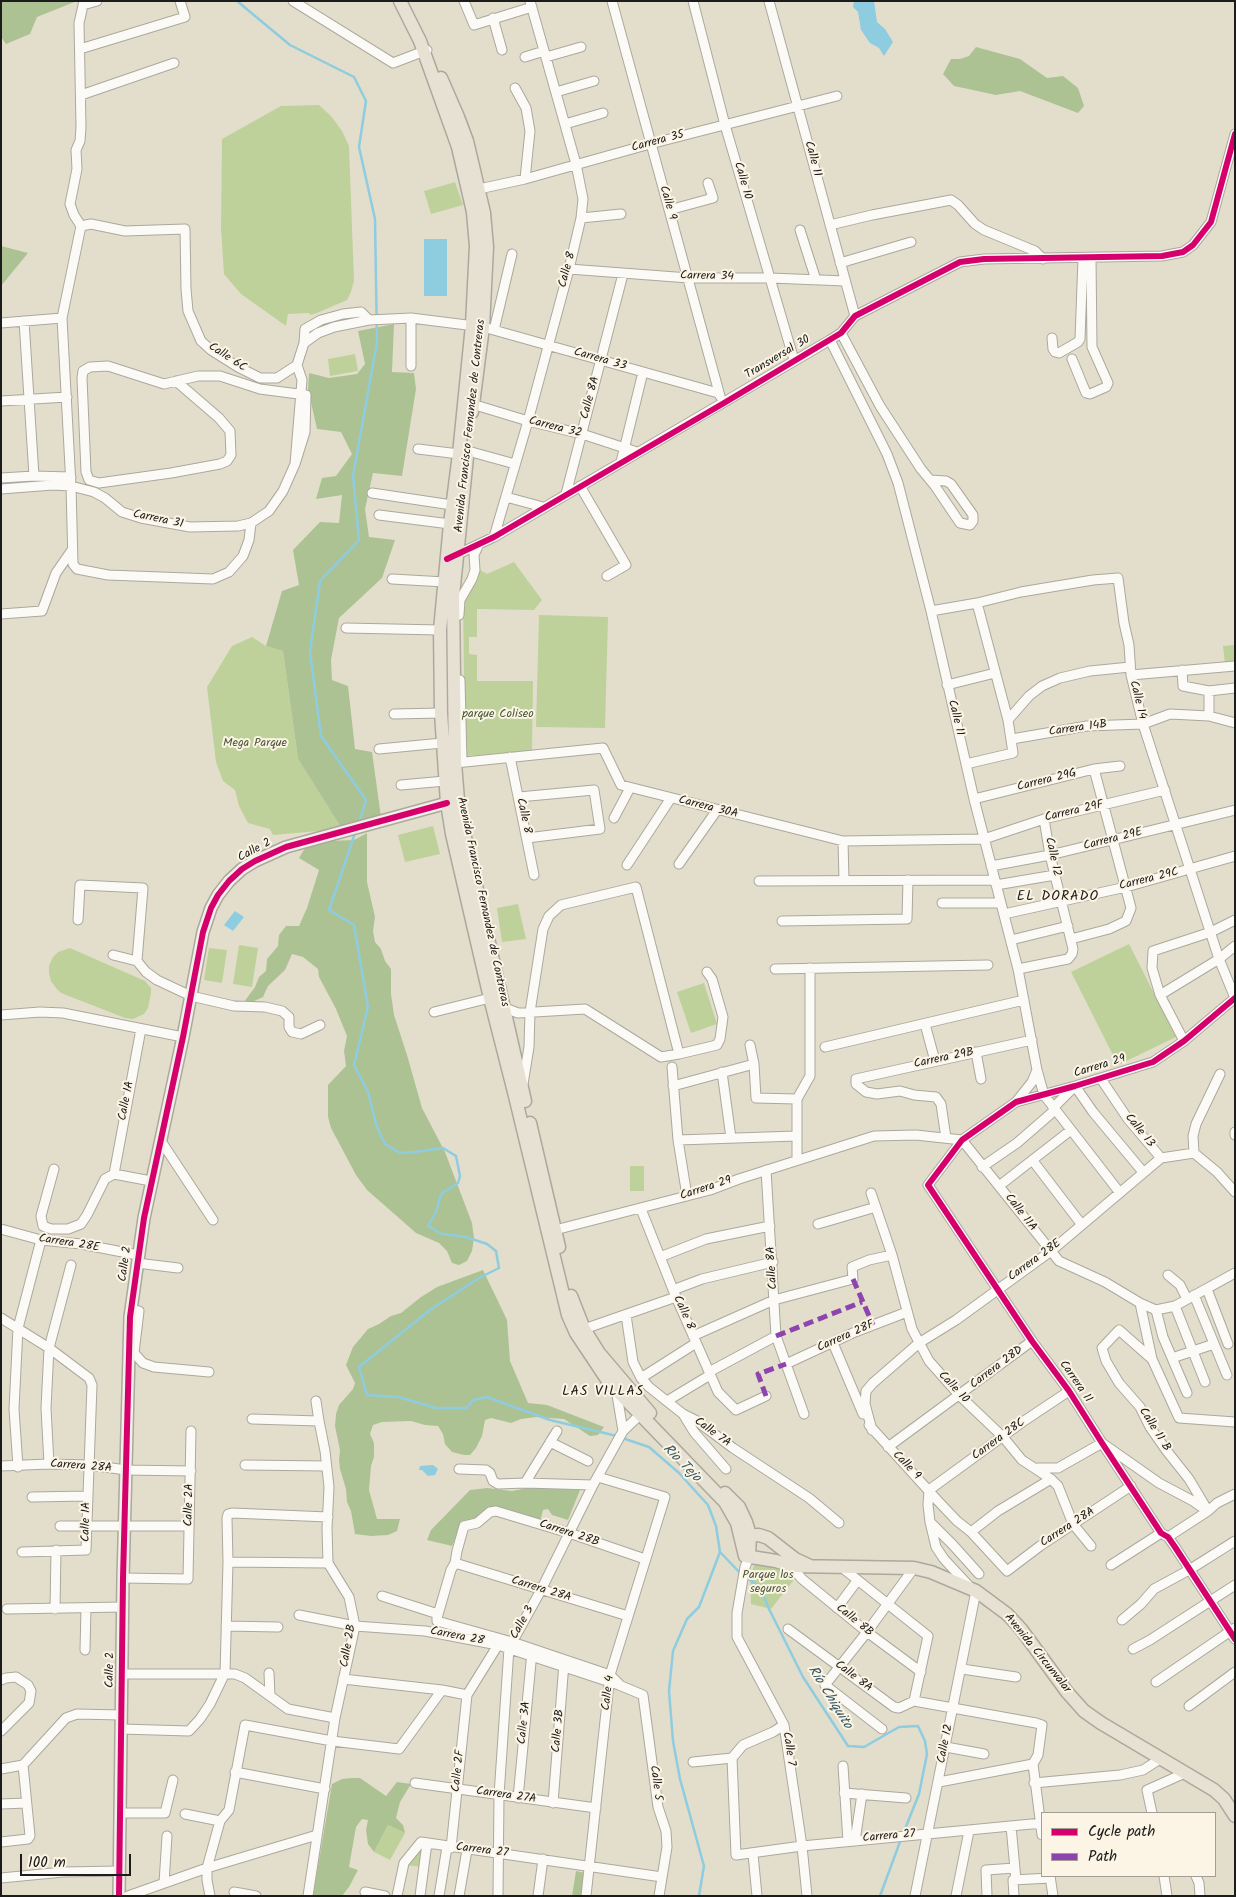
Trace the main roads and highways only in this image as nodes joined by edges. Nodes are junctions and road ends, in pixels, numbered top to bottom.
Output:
1 (400, 1) edge
2 (423, 48) junction
3 (483, 327) junction
4 (463, 452) junction
5 (454, 556) junction
6 (643, 1412) junction
7 (739, 1507) junction
8 (745, 1536) junction
9 (768, 1538) junction
10 (746, 1560) joint
11 (810, 1566) junction
12 (1235, 1816) edge

1 - 2 main road, Avenida Francisco Fernandez de Contreras
2 - 3 main road, Avenida Francisco Fernandez de Contreras
2 - 3 main road, Avenida Francisco Fernandez de Contreras
3 - 4 main road, Avenida Francisco Fernandez de Contreras
3 - 4 main road, Avenida Francisco Fernandez de Contreras
4 - 5 main road, Avenida Francisco Fernandez de Contreras
4 - 5 main road, Avenida Francisco Fernandez de Contreras
5 - 6 main road, Avenida Francisco Fernandez de Contreras
5 - 6 main road, Avenida Francisco Fernandez de Contreras
6 - 7 main road, Avenida Francisco Fernandez de Contreras
6 - 8 main road, Avenida Francisco Fernandez de Contreras
7 - 8 main road, Avenida Francisco Fernandez de Contreras
7 - 9 main road
8 - 9 main road, Avenida Circunvalar
8 - 10 main road, Avenida Francisco Fernandez de Contreras
9 - 11 main road, Avenida Circunvalar
10 - 11 main road, Avenida Circunvalar
11 - 12 main road, Avenida Circunvalar

